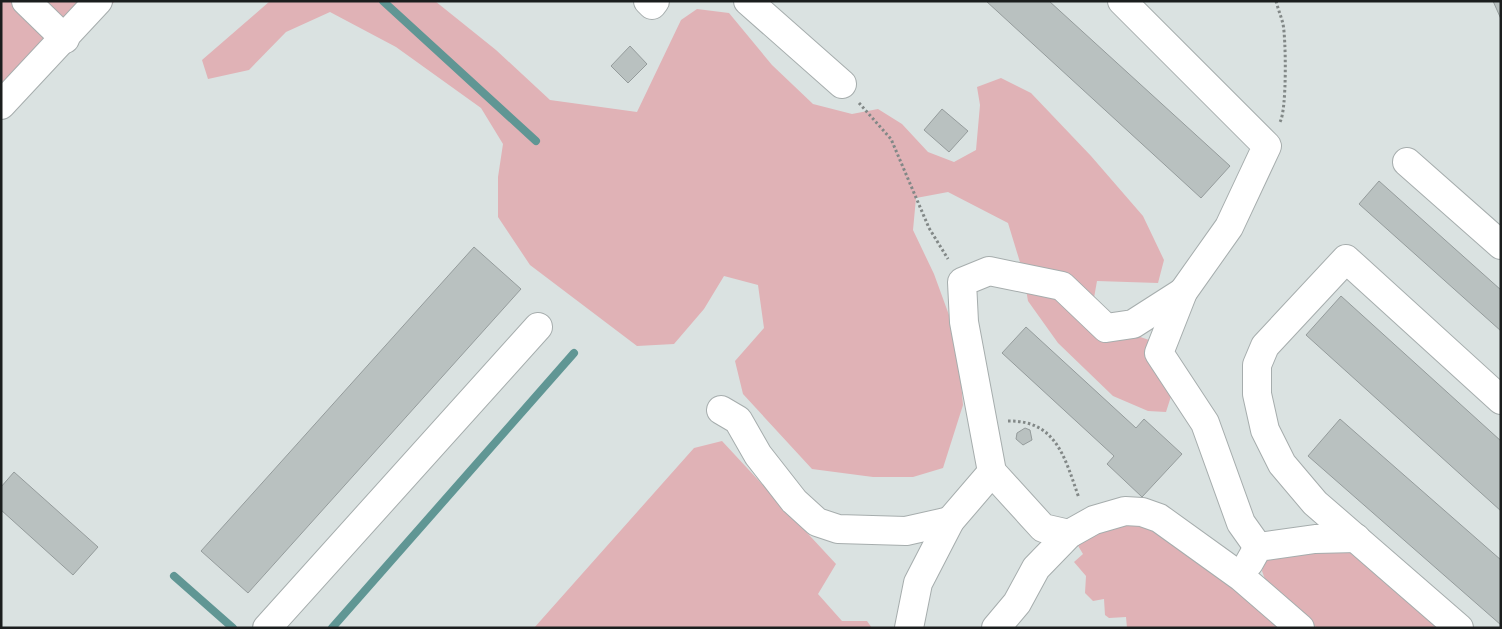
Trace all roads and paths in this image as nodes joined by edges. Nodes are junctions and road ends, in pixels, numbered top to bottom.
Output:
1 (26, 1) edge
2 (98, 1) edge
3 (648, 1) edge
4 (655, 1) edge
5 (748, 1) edge
6 (1122, 1) edge
7 (1276, 1) edge
8 (65, 38) junction
9 (842, 84) joint
10 (1, 105) edge
11 (1267, 146) junction
12 (1407, 162) dead end
13 (1501, 245) edge
14 (962, 282) junction
15 (1183, 292) junction
16 (538, 327) dead end
17 (1501, 400) edge
18 (721, 410) dead end
19 (982, 422) junction
20 (992, 472) junction
21 (1094, 520) junction
22 (950, 521) junction
23 (1069, 534) junction
24 (1356, 538) junction
25 (1258, 547) junction
26 (1241, 577) junction
27 (267, 628) edge
28 (909, 628) edge
29 (996, 628) edge
30 (1300, 628) edge
31 (1459, 628) edge

1 - 8 lane
2 - 8 lane
3 - 4 lane
5 - 9 lane
6 - 11 lane
7 - 11 path
8 - 10 lane
9 - 14 path
11 - 15 lane
12 - 13 lane
14 - 15 lane
14 - 19 lane
15 - 25 lane
16 - 27 lane
17 - 24 lane
18 - 22 lane
19 - 20 lane
19 - 21 path
20 - 22 lane
20 - 23 lane
21 - 23 lane
21 - 26 lane
22 - 28 lane
23 - 29 lane
24 - 25 lane
24 - 31 lane
25 - 26 lane
26 - 30 lane

